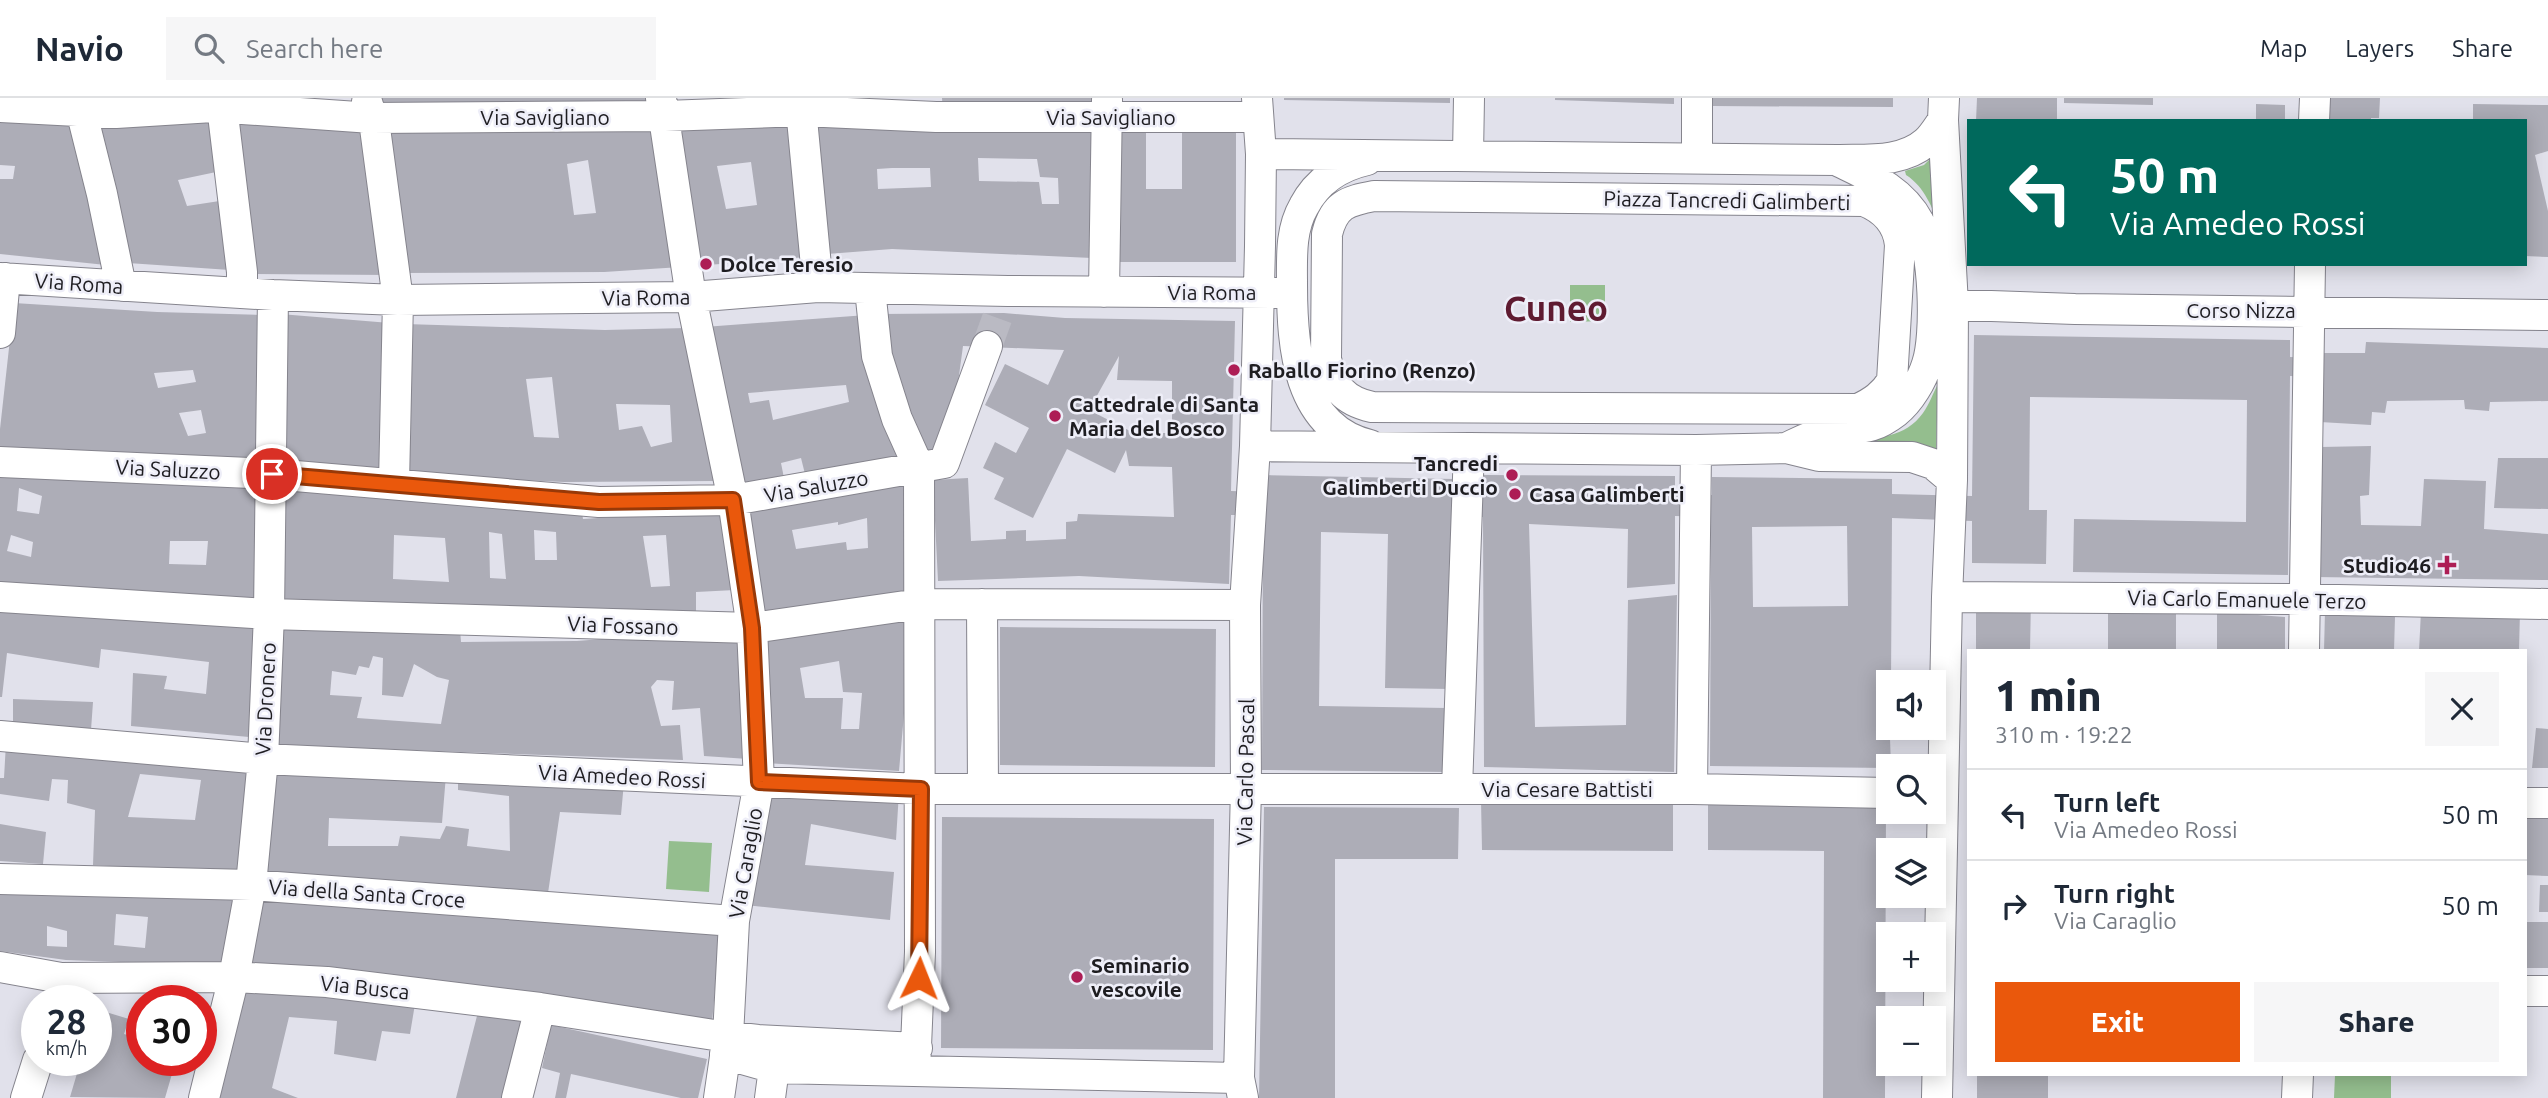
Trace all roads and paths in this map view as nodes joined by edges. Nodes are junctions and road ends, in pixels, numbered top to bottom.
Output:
1 (1469, 98) edge
2 (1697, 98) edge
3 (2315, 98) edge
4 (222, 103) edge
5 (78, 104) edge
6 (801, 104) edge
7 (0, 107) edge
8 (663, 107) edge
9 (935, 107) edge
10 (369, 108) edge
11 (1107, 108) edge
12 (1258, 108) edge
13 (1944, 109) edge
14 (2314, 119) edge
15 (1261, 154) junction
16 (1468, 155) junction
17 (1385, 156) junction
18 (1697, 158) junction
19 (1837, 160) junction
20 (2310, 266) edge
21 (2, 278) edge
22 (121, 286) junction
23 (818, 287) junction
24 (870, 289) junction
25 (1104, 292) junction
26 (242, 293) junction
27 (1259, 293) junction
28 (1292, 293) junction
29 (273, 295) junction
30 (691, 297) junction
31 (398, 300) junction
32 (1943, 304) junction
33 (2308, 311) junction
34 (2548, 315) edge
35 (0, 333) edge
36 (1325, 345) joint
37 (987, 346) tunnel mouth
38 (1255, 446) junction
39 (1786, 447) junction
40 (1387, 448) junction
41 (1469, 449) junction
42 (1696, 450) junction
43 (0, 462) edge
44 (919, 468) junction
45 (272, 474) junction
46 (1952, 481) junction
47 (394, 484) junction
48 (733, 500) junction
49 (0, 597) edge
50 (1947, 597) junction
51 (2305, 599) junction
52 (919, 604) junction
53 (982, 604) junction
54 (2548, 604) edge
55 (1245, 605) junction
56 (269, 614) junction
57 (752, 628) junction
58 (2304, 649) edge
59 (0, 736) edge
60 (263, 759) junction
61 (759, 782) junction
62 (1245, 788) junction
63 (921, 789) junction
64 (983, 789) junction
65 (1457, 789) junction
66 (1692, 789) junction
67 (1876, 793) edge
68 (1949, 794) edge
69 (2527, 803) edge
70 (2548, 803) edge
71 (0, 879) edge
72 (251, 885) junction
73 (734, 921) junction
74 (1955, 962) edge
75 (0, 967) edge
76 (234, 977) junction
77 (47, 985) edge
78 (112, 985) edge
79 (2527, 991) edge
80 (2548, 991) edge
81 (540, 1008) junction
82 (727, 1045) junction
83 (916, 1059) junction
84 (774, 1068) junction
85 (33, 1076) edge
86 (2298, 1076) edge
87 (1241, 1088) edge
88 (26, 1098) edge
89 (204, 1098) edge
90 (517, 1098) edge
91 (719, 1098) edge
92 (770, 1098) edge
93 (1937, 1098) edge
94 (2297, 1098) edge

1 - 16 street
2 - 18 street
3 - 14 street
4 - 5 street, Via Savigliano
4 - 10 street, Via Savigliano
4 - 26 street
5 - 7 street, Via Savigliano
5 - 22 street
6 - 8 street, Via Savigliano
6 - 9 street, Via Savigliano
6 - 23 street
8 - 10 street, Via Savigliano
8 - 30 street, Via Caraglio
9 - 11 street, Via Savigliano
10 - 31 street
11 - 12 street, Via Savigliano
11 - 25 street
12 - 15 street
13 - 19 street, Piazza Tancredi Galimberti
13 - 32 street, Piazza Tancredi Galimberti
15 - 17 street, Piazza Tancredi Galimberti
15 - 27 street
16 - 17 street, Piazza Tancredi Galimberti
16 - 18 street, Piazza Tancredi Galimberti
17 - 28 street, Piazza Tancredi Galimberti
18 - 19 street, Piazza Tancredi Galimberti
19 - 32 street, Piazza Tancredi Galimberti
20 - 33 street
21 - 22 street, Via Roma
21 - 35 street
22 - 26 street, Via Roma
23 - 24 street, Via Roma
23 - 30 street, Via Roma
24 - 25 street, Via Roma
24 - 44 street
25 - 27 street, Via Roma
26 - 29 street, Via Roma
27 - 28 street, Via Roma
27 - 38 street
28 - 40 street, Piazza Tancredi Galimberti
29 - 31 street, Via Roma
29 - 45 street, Via Dronero
30 - 31 street, Via Roma
30 - 48 street, Via Caraglio
31 - 47 street
32 - 33 street, Corso Nizza
32 - 39 street, Piazza Tancredi Galimberti
32 - 46 street, Piazza Tancredi Galimberti
33 - 34 street, Corso Nizza
33 - 51 street
36 - 36 street, Piazza Tancredi Galimberti
37 - 44 street, Via Saluzzo
38 - 40 street, Piazza Tancredi Galimberti
38 - 55 street, Via Carlo Pascal
39 - 42 street, Piazza Tancredi Galimberti
39 - 46 street, Piazza Tancredi Galimberti
40 - 41 street, Piazza Tancredi Galimberti
41 - 42 street, Piazza Tancredi Galimberti
41 - 65 street
42 - 66 street
43 - 45 street, Via Saluzzo
44 - 48 street, Via Saluzzo
44 - 52 street
45 - 47 street, Via Saluzzo
45 - 56 street, Via Dronero
46 - 50 street
47 - 48 street, Via Saluzzo
48 - 57 street, Via Caraglio
49 - 56 street, Via Fossano
50 - 51 street, Via Carlo Emanuele Terzo
50 - 68 street
51 - 54 street, Via Carlo Emanuele Terzo
51 - 58 street
52 - 53 street, Via Fossano
52 - 57 street, Via Fossano
52 - 63 street
53 - 55 street, Via Fossano
53 - 64 street
55 - 62 street, Via Carlo Pascal
56 - 57 street, Via Fossano
56 - 60 street, Via Dronero
57 - 61 street, Via Caraglio
59 - 60 street, Via Amedeo Rossi
60 - 61 street, Via Amedeo Rossi
60 - 72 street, Via Dronero
61 - 63 street, Via Amedeo Rossi
61 - 73 street, Via Caraglio
62 - 64 street, Via Amedeo Rossi
62 - 65 street, Via Cesare Battisti
62 - 87 street, Via Carlo Pascal
63 - 64 street, Via Amedeo Rossi
63 - 83 street
65 - 66 street, Via Cesare Battisti
66 - 67 street, Via Cesare Battisti
68 - 74 street
69 - 70 street
71 - 72 street, Via della Santa Croce
72 - 73 street, Via della Santa Croce
72 - 76 street, Via Dronero
73 - 82 street, Via Caraglio
74 - 93 street
75 - 77 street, Via Busca
76 - 78 street, Via Busca
76 - 81 street, Via Busca
76 - 89 street, Via Dronero
79 - 80 street
81 - 82 street, Via Busca
81 - 90 street
82 - 83 street
82 - 84 street
82 - 91 street, Via Caraglio
83 - 84 street
83 - 87 street
84 - 92 street
85 - 88 street
86 - 94 street

